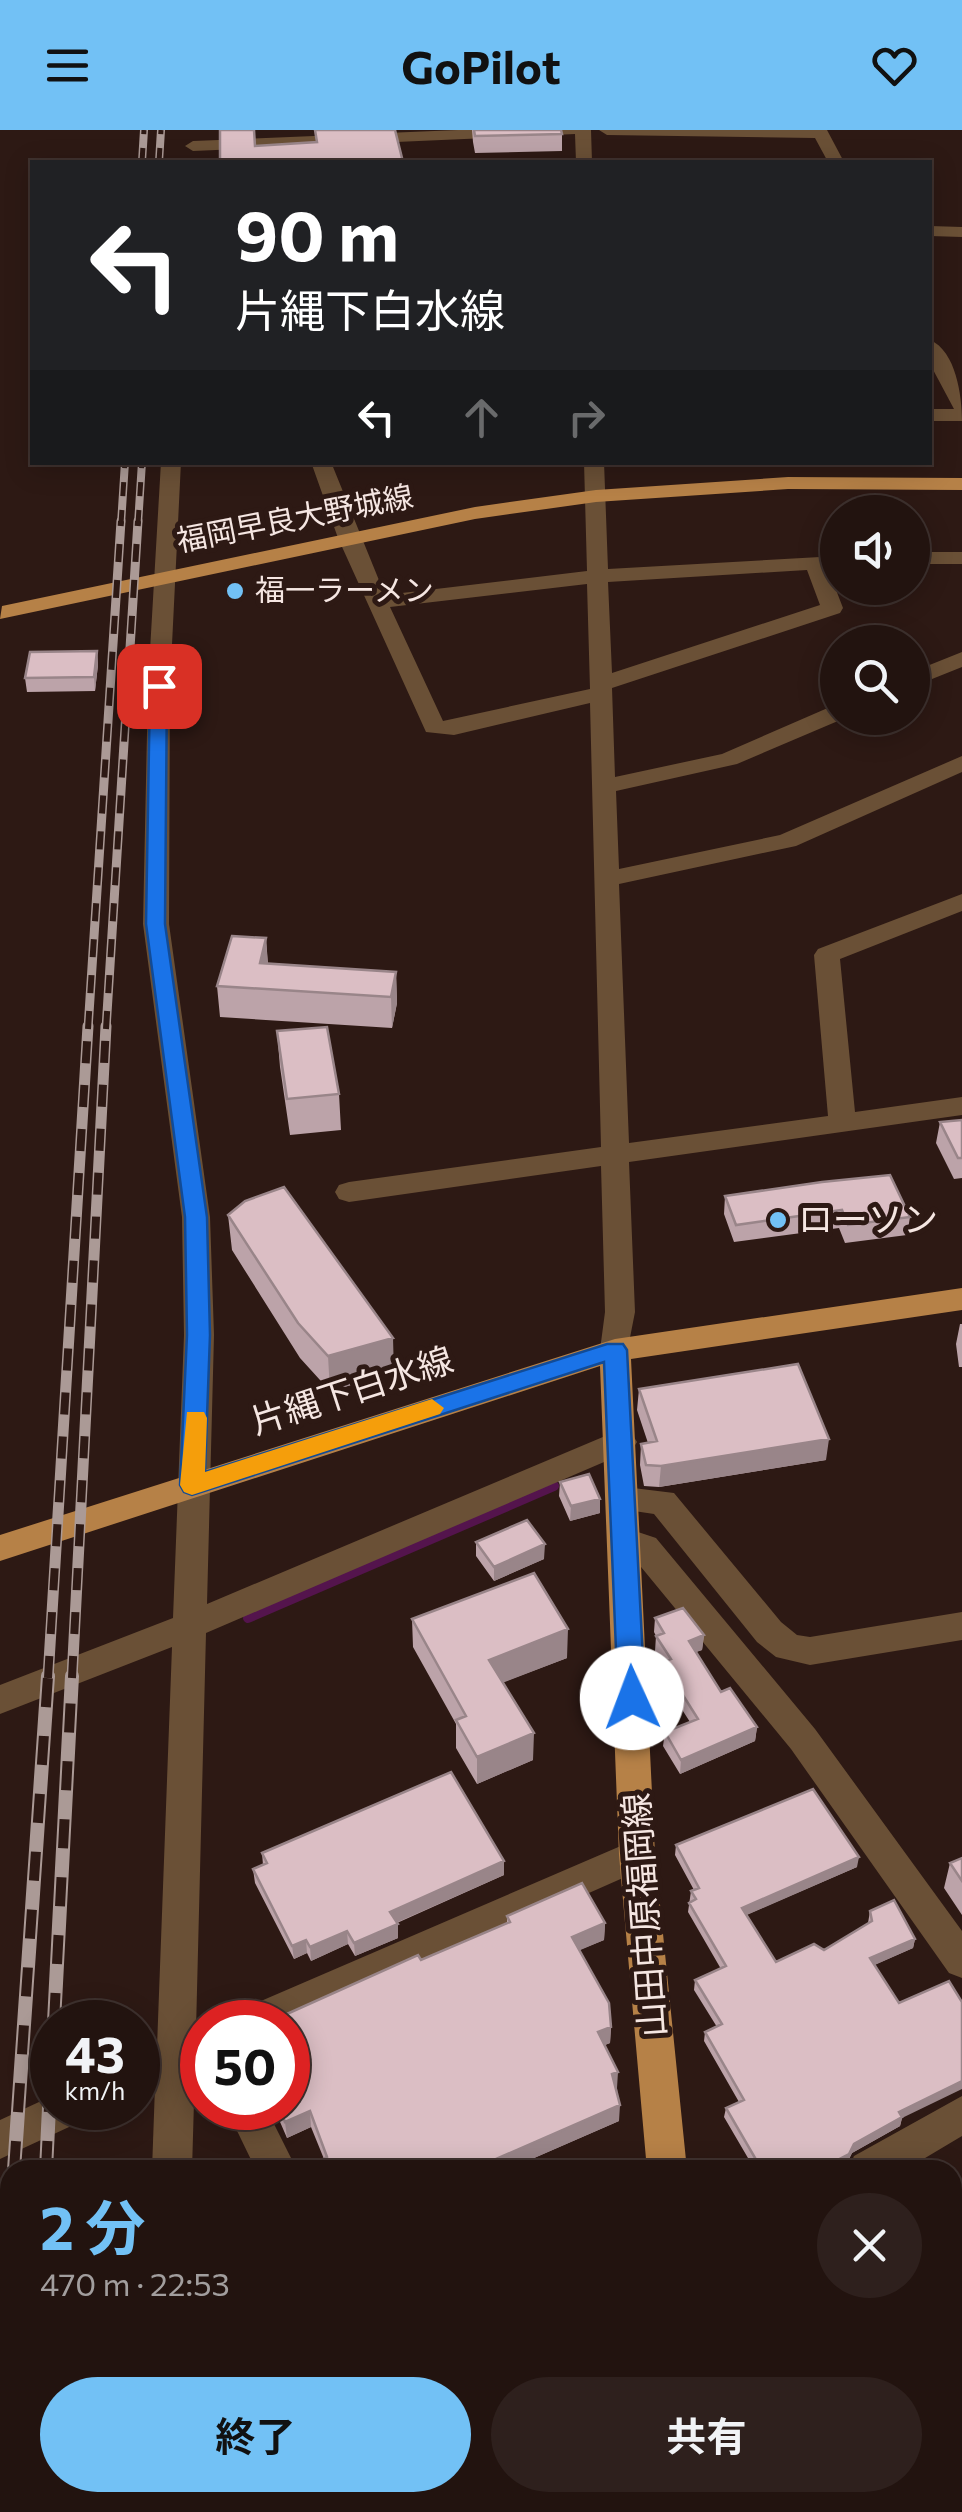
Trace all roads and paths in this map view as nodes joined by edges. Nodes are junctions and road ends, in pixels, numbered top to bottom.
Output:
1 (573, 130) edge
2 (583, 130) edge
3 (607, 130) edge
4 (820, 132) edge
5 (325, 137) edge
6 (382, 138) junction
7 (192, 146) edge
8 (336, 160) edge
9 (386, 160) edge
10 (584, 160) edge
11 (835, 160) edge
12 (932, 231) edge
13 (962, 232) edge
14 (932, 350) edge
15 (962, 407) edge
16 (932, 415) edge
17 (962, 416) edge
18 (171, 465) edge
19 (322, 465) edge
20 (594, 465) edge
21 (962, 484) edge
22 (596, 496) junction
23 (348, 538) junction
24 (930, 558) edge
25 (962, 558) edge
26 (820, 562) edge
27 (165, 576) junction
28 (597, 576) junction
29 (377, 602) junction
30 (832, 605) edge
31 (2, 614) edge
32 (962, 659) edge
33 (930, 672) edge
34 (598, 690) junction
35 (820, 720) edge
36 (962, 763) edge
37 (601, 787) junction
38 (604, 880) junction
39 (962, 902) edge
40 (962, 1106) edge
41 (842, 1123) junction
42 (616, 1155) junction
43 (348, 1192) dead end
44 (962, 1299) edge
45 (615, 1350) junction
46 (621, 1442) junction
47 (192, 1485) junction
48 (624, 1499) junction
49 (626, 1541) junction
50 (0, 1548) edge
51 (962, 1626) edge
52 (186, 1628) junction
53 (0, 1700) edge
54 (637, 1855) junction
55 (962, 1962) edge
56 (193, 2000) edge
57 (304, 2000) edge
58 (962, 2115) edge
59 (30, 2126) edge
60 (180, 2129) edge
61 (257, 2130) edge
62 (0, 2140) edge
63 (174, 2160) edge
64 (272, 2160) edge
65 (666, 2160) edge
66 (885, 2160) edge

1 - 6 street
2 - 10 street
3 - 4 street
4 - 11 street
5 - 6 street
5 - 7 street
5 - 8 street
6 - 9 street
12 - 13 street
14 - 15 street
16 - 17 street
18 - 27 street
19 - 23 street
20 - 22 street
21 - 22 main road, 福岡早良大野城線
22 - 23 main road, 福岡早良大野城線
22 - 28 street
23 - 27 main road, 福岡早良大野城線
23 - 29 street
24 - 25 street
26 - 28 street
27 - 31 main road, 福岡早良大野城線
27 - 47 street
28 - 29 street
28 - 34 street
29 - 34 street
30 - 34 street
32 - 33 street
34 - 37 street
35 - 37 street
36 - 38 street
37 - 38 street
38 - 42 street
39 - 41 street
40 - 41 street
41 - 42 street
42 - 43 street
42 - 45 street
44 - 45 main road
45 - 46 main road, 山田中原福岡線
45 - 47 main road, 片縄下白水線
46 - 48 main road, 山田中原福岡線
46 - 52 street
47 - 50 main road, 片縄下白水線
47 - 52 street
48 - 49 main road, 山田中原福岡線
48 - 51 street
49 - 54 main road, 山田中原福岡線
49 - 55 street
52 - 53 street
52 - 56 street
54 - 57 street
54 - 65 main road, 山田中原福岡線
58 - 66 street
59 - 62 street
60 - 63 street
61 - 64 street

